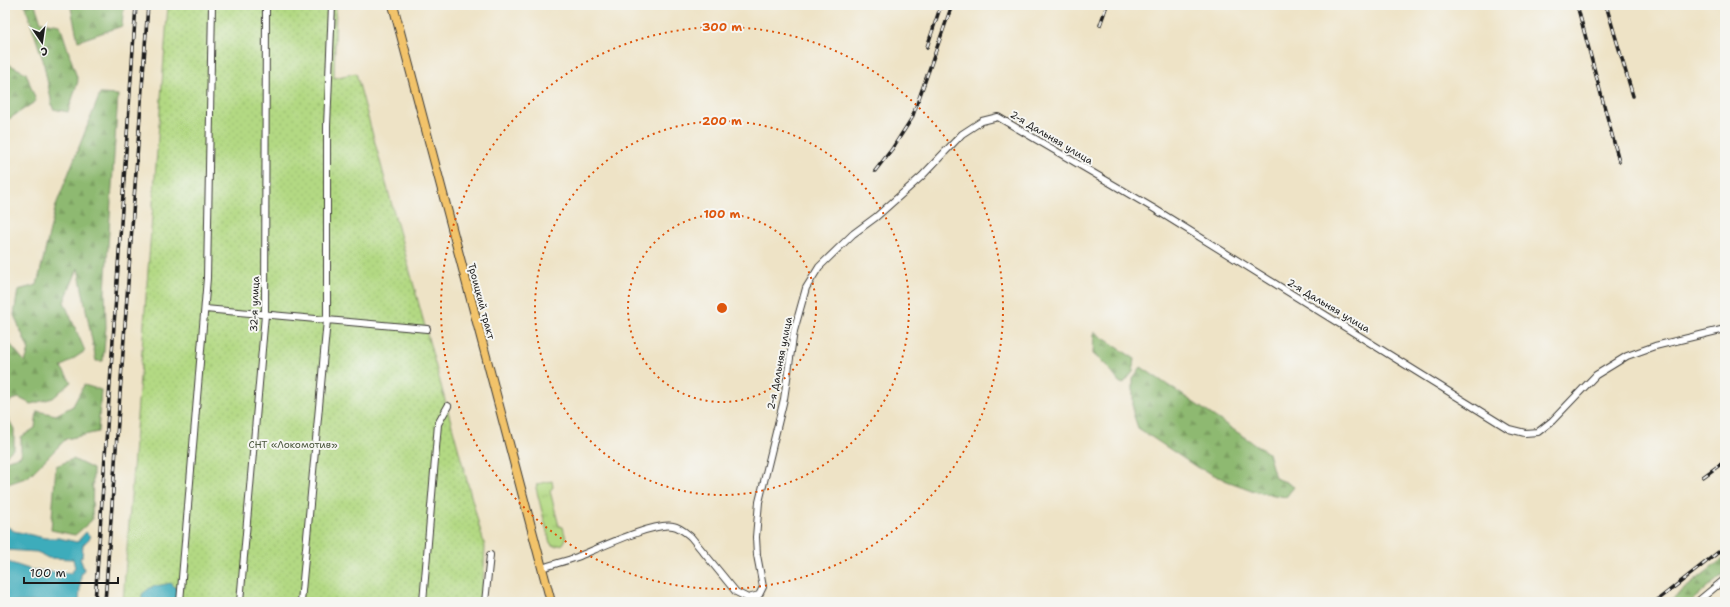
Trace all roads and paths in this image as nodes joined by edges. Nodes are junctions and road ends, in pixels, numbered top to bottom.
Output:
1 (212, 5) edge
2 (266, 5) edge
3 (332, 5) edge
4 (393, 5) edge
5 (205, 309) junction
6 (265, 315) junction
7 (327, 320) junction
8 (427, 329) dead end
9 (1725, 329) edge
10 (448, 406) dead end
11 (490, 555) dead end
12 (542, 568) junction
13 (1725, 579) edge
14 (180, 602) edge
15 (240, 602) edge
16 (301, 602) edge
17 (423, 602) edge
18 (485, 602) edge
19 (551, 602) edge
20 (1697, 602) edge

1 - 5 street
2 - 6 street, 32-я улица
3 - 7 street
4 - 12 main road, Троицкий тракт
5 - 6 street
5 - 14 street
6 - 7 street
6 - 15 street, 32-я улица
7 - 8 street
7 - 16 street
9 - 12 street, 2-я Дальняя улица
10 - 17 street
11 - 18 street
12 - 19 main road, Троицкий тракт
13 - 20 street

